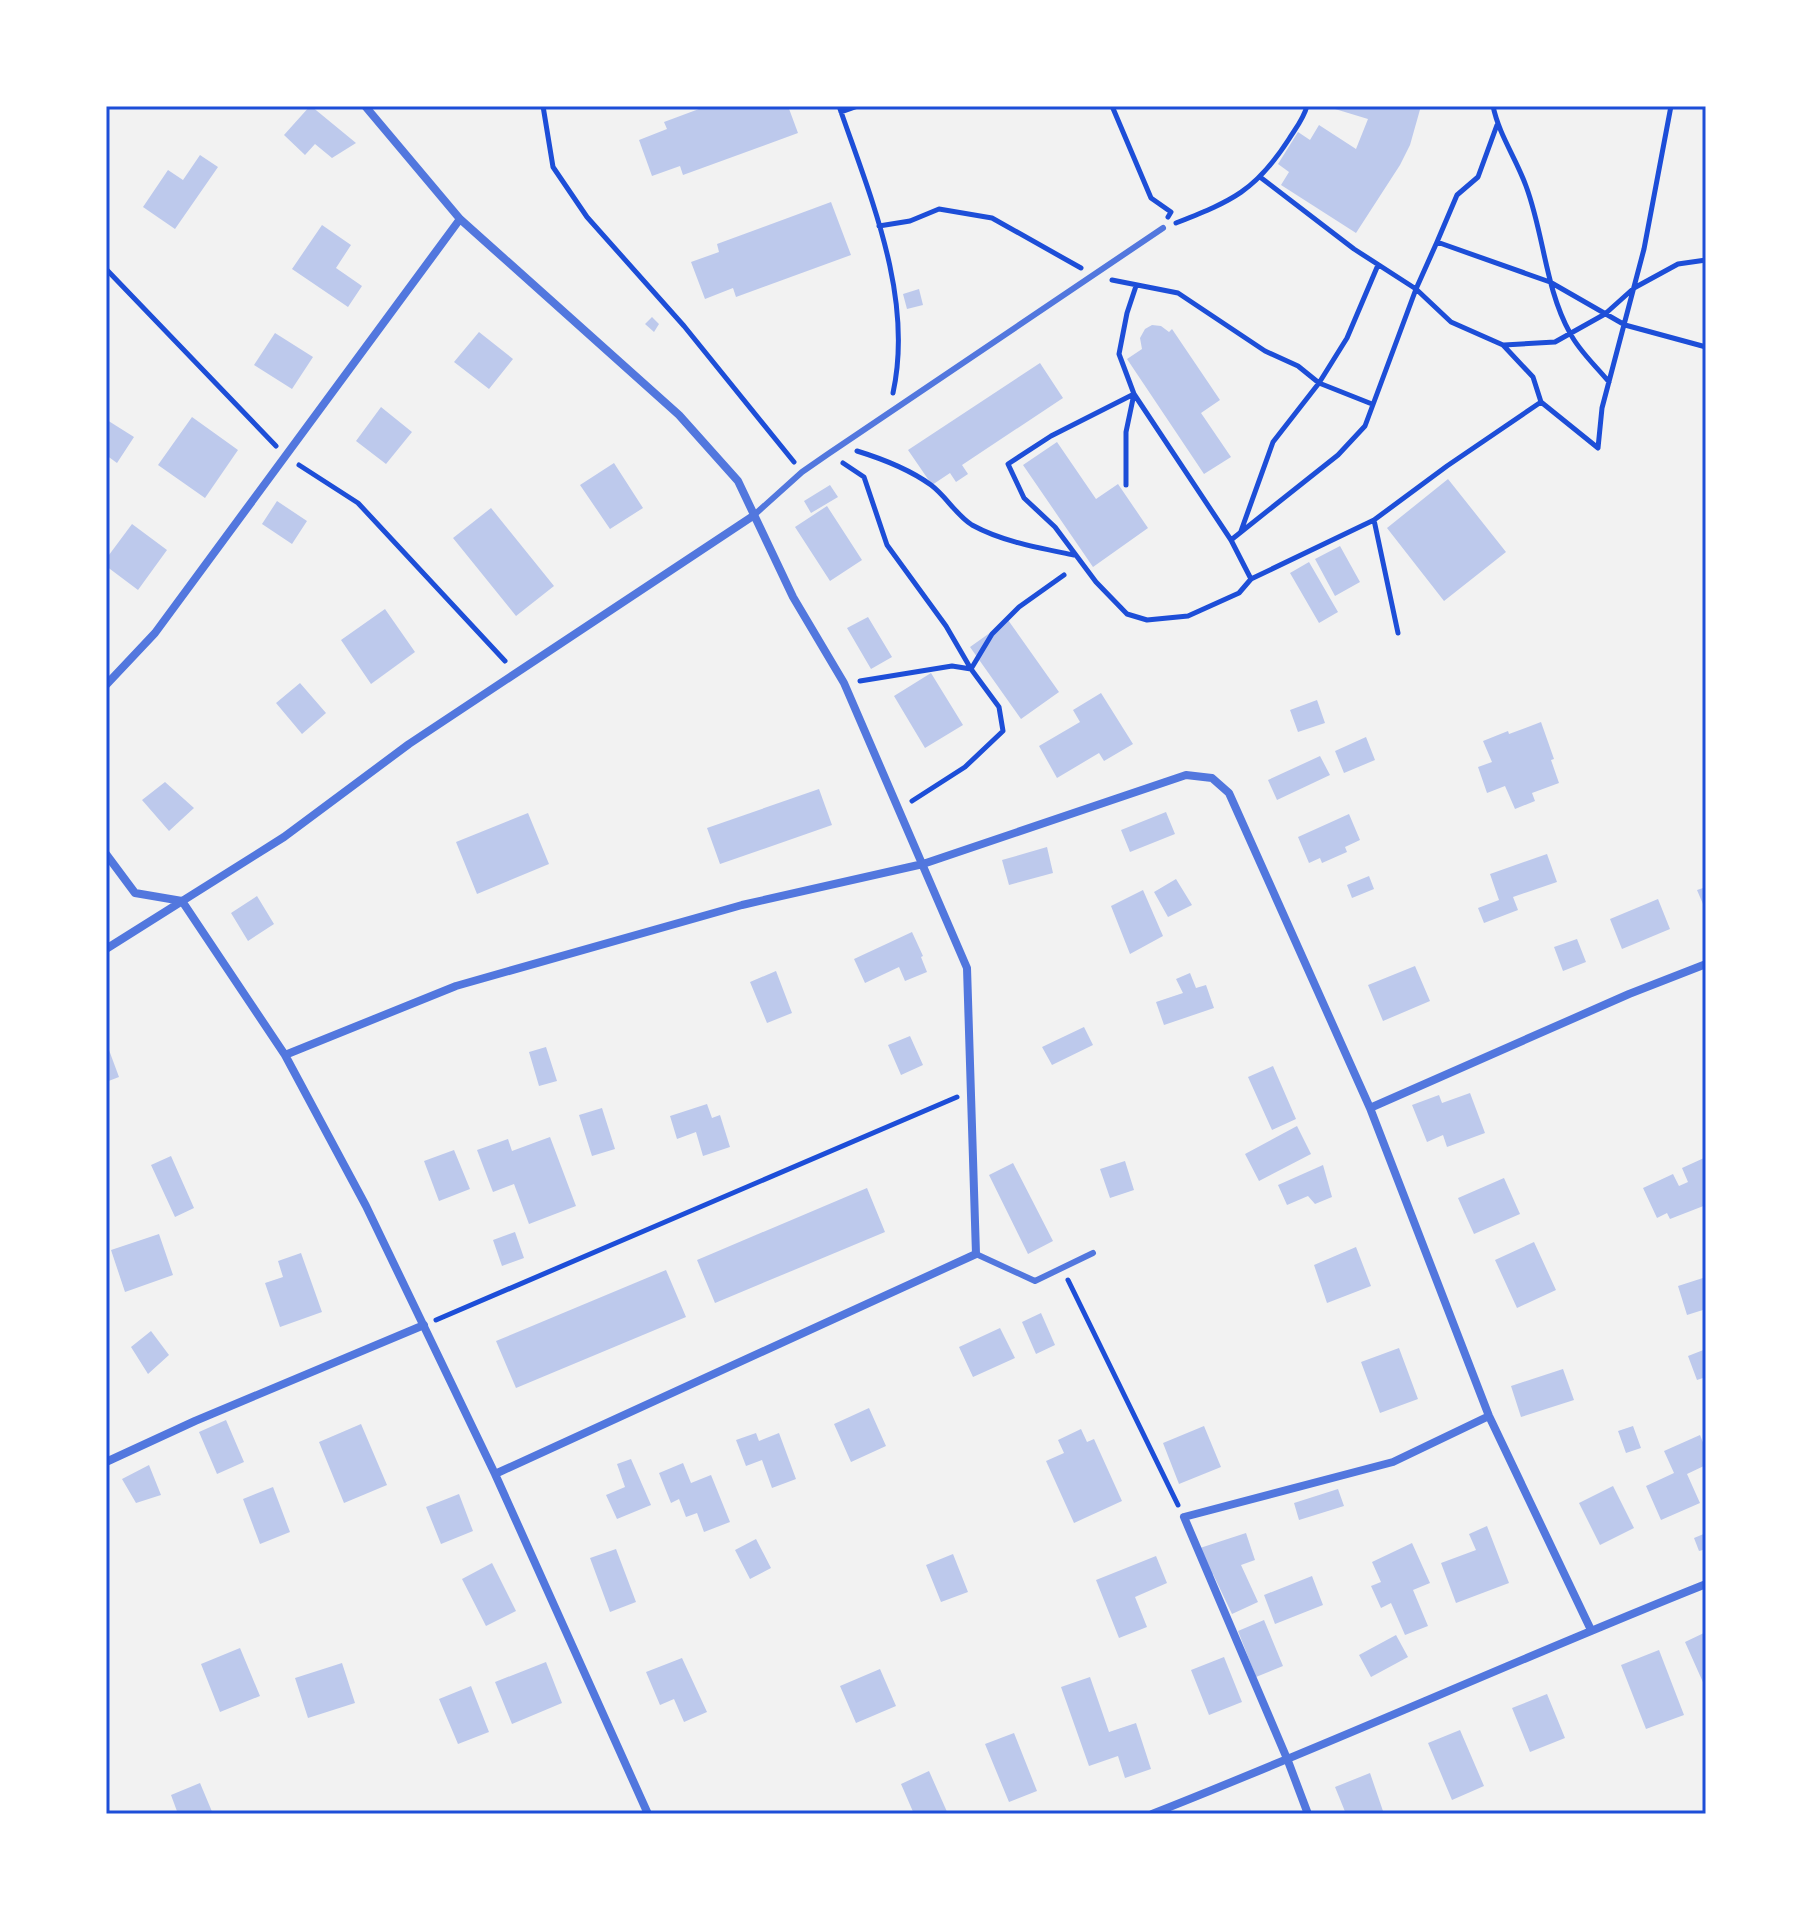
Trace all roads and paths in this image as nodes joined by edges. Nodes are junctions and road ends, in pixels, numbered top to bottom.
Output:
1 (365, 106) edge
2 (543, 106) edge
3 (858, 106) edge
4 (1112, 106) edge
5 (1307, 106) edge
6 (1493, 106) edge
7 (1671, 106) edge
8 (840, 109) edge
9 (1497, 125) junction
10 (1260, 177) junction
11 (460, 219) junction
12 (879, 226) junction
13 (1163, 228) junction
14 (1437, 242) junction
15 (1706, 260) edge
16 (1378, 265) junction
17 (106, 269) edge
18 (1094, 275) junction
19 (1550, 282) junction
20 (1136, 286) junction
21 (1634, 288) junction
22 (1416, 289) junction
23 (1605, 314) junction
24 (1625, 325) junction
25 (1570, 334) junction
26 (1503, 345) junction
27 (1706, 347) edge
28 (899, 367) dead end
29 (1609, 382) junction
30 (1319, 383) junction
31 (1134, 394) junction
32 (1541, 402) junction
33 (1372, 404) junction
34 (841, 445) junction
35 (828, 454) junction
36 (285, 456) junction
37 (802, 472) junction
38 (1126, 485) dead end
39 (753, 516) junction
40 (1374, 520) junction
41 (1241, 531) junction
42 (1231, 540) junction
43 (1076, 555) junction
44 (1064, 575) dead end
45 (1251, 579) junction
46 (1398, 633) dead end
47 (971, 669) junction
48 (517, 673) junction
49 (844, 683) junction
50 (106, 685) edge
51 (898, 810) junction
52 (106, 854) edge
53 (923, 864) junction
54 (182, 901) junction
55 (106, 949) edge
56 (1706, 964) edge
57 (285, 1055) junction
58 (971, 1091) junction
59 (1370, 1108) junction
60 (1093, 1253) dead end
61 (976, 1254) junction
62 (1062, 1268) junction
63 (424, 1325) junction
64 (1489, 1416) junction
65 (106, 1462) edge
66 (495, 1474) junction
67 (1184, 1517) junction
68 (1706, 1584) edge
69 (1591, 1630) junction
70 (1288, 1761) junction
71 (648, 1814) edge
72 (1152, 1814) edge
73 (1308, 1814) edge

1 - 11 street
2 - 37 path
3 - 8 path
4 - 13 path
5 - 10 path
6 - 9 path
7 - 21 path
8 - 12 path
9 - 14 path
9 - 19 path
10 - 13 path
10 - 16 path
11 - 36 street
11 - 39 street
12 - 18 path
12 - 28 path
13 - 18 lane
14 - 19 path
14 - 22 path
15 - 21 path
16 - 22 path
16 - 30 path
17 - 36 path
18 - 20 path
18 - 34 lane
19 - 23 path
19 - 25 path
20 - 30 path
20 - 31 path
21 - 23 path
21 - 24 path
22 - 26 path
22 - 33 path
23 - 24 path
23 - 25 path
24 - 27 path
24 - 29 path
25 - 26 path
25 - 29 path
26 - 32 path
29 - 32 path
30 - 33 path
30 - 41 path
31 - 38 path
31 - 42 path
31 - 43 path
32 - 40 path
33 - 41 path
34 - 35 lane
34 - 43 path
35 - 37 lane
35 - 47 path
36 - 48 path
36 - 50 street
37 - 39 lane
39 - 48 street
39 - 49 street
40 - 45 path
40 - 46 path
41 - 42 path
42 - 45 path
43 - 45 path
44 - 47 path
47 - 49 path
47 - 51 path
48 - 54 street
49 - 51 street
51 - 53 street
52 - 54 street
53 - 57 street
53 - 58 street
53 - 59 street
54 - 55 street
54 - 57 street
56 - 59 street
57 - 63 street
58 - 61 street
58 - 63 path
59 - 64 street
60 - 62 lane
61 - 62 lane
61 - 66 street
62 - 67 path
63 - 65 street
63 - 66 street
64 - 67 street
64 - 69 street
66 - 71 street
67 - 70 street
68 - 69 street
69 - 70 street
70 - 72 street
70 - 73 street

